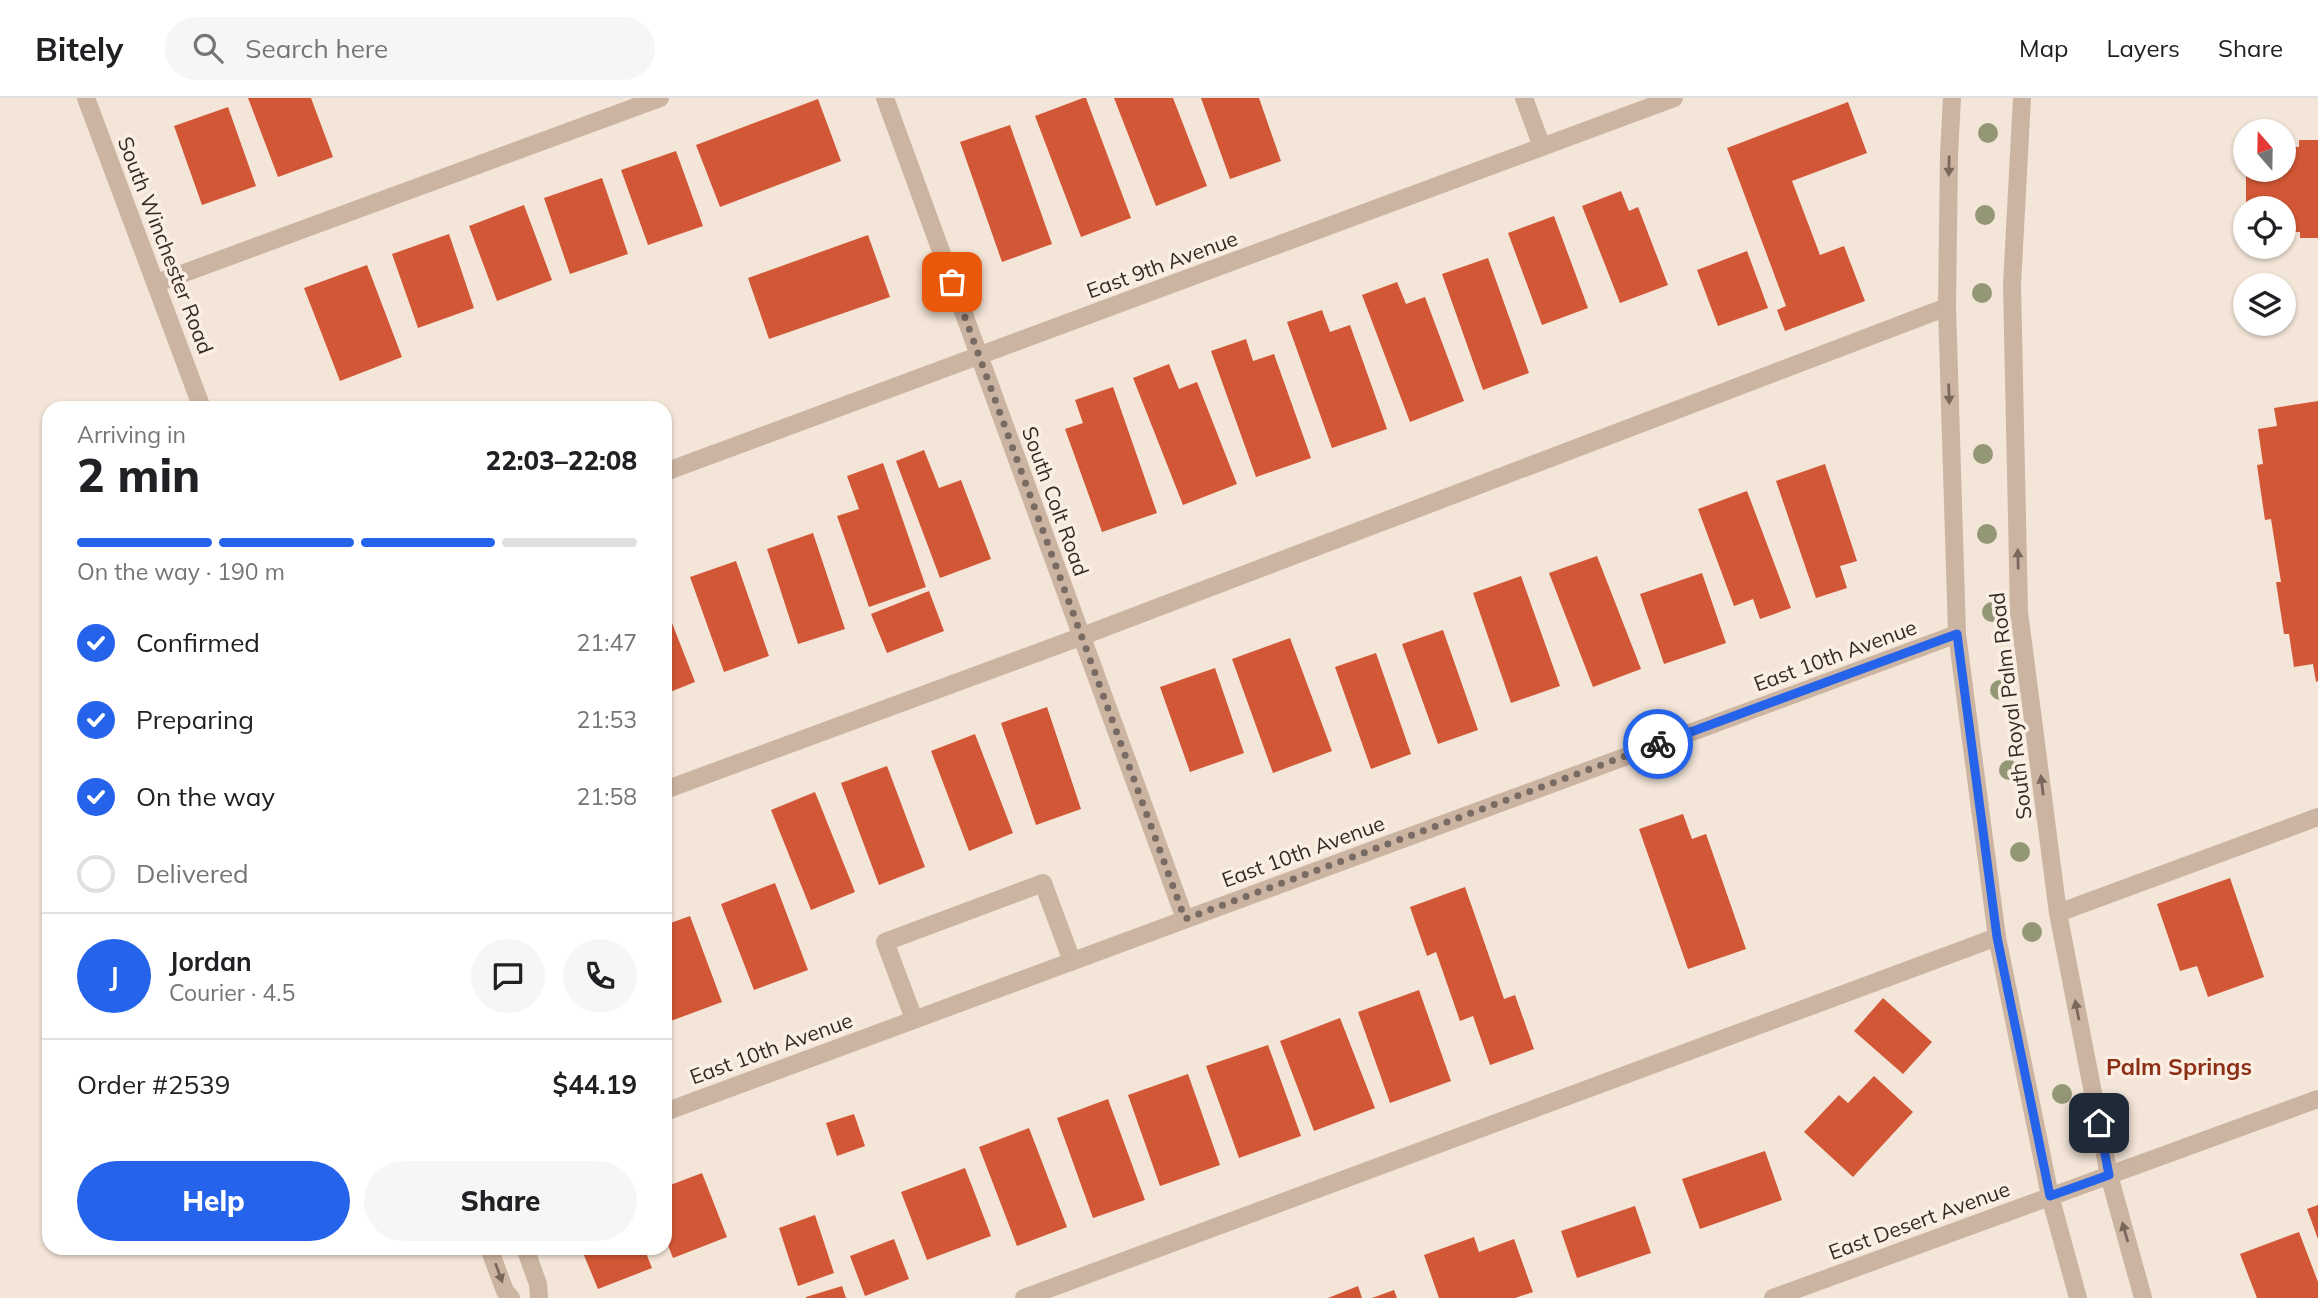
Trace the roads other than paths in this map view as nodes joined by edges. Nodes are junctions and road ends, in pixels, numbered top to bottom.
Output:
1 (86, 98) edge
2 (660, 98) edge
3 (885, 98) edge
4 (1524, 98) edge
5 (1674, 98) edge
6 (1952, 98) edge
7 (2022, 98) edge
8 (1542, 147) junction
9 (157, 283) junction
10 (1947, 307) junction
11 (979, 356) junction
12 (199, 401) edge
13 (672, 469) edge
14 (1957, 634) junction
15 (1080, 637) junction
16 (672, 787) edge
17 (2318, 817) edge
18 (2058, 912) junction
19 (1185, 919) junction
20 (1997, 937) junction
21 (1072, 961) junction
22 (914, 1019) junction
23 (2318, 1099) edge
24 (672, 1109) edge
25 (2109, 1175) junction
26 (2050, 1196) junction
27 (492, 1255) edge
28 (527, 1255) edge
29 (511, 1298) edge
30 (539, 1298) edge
31 (1024, 1298) edge
32 (1773, 1298) edge
33 (2078, 1298) edge
34 (2143, 1298) edge

1 - 9 street, South Winchester Road
2 - 9 street
3 - 11 street, South Colt Road
4 - 8 street
5 - 8 street, East 9th Avenue
6 -> 10 street, South Royal Palm Road
18 -> 7 street, South Royal Palm Road
8 - 11 street, East 9th Avenue
9 - 12 street, South Winchester Road
10 -> 14 street, South Royal Palm Road
10 - 15 street
11 - 13 street, East 9th Avenue
11 - 15 street, South Colt Road
14 - 19 street, East 10th Avenue
14 - 20 street, South Royal Palm Road
15 - 16 street
15 - 19 street, South Colt Road
17 - 18 street
25 -> 18 street, South Royal Palm Road
19 - 21 street, East 10th Avenue
20 - 26 street, South Royal Palm Road
20 - 31 street
21 - 22 street, East 10th Avenue
21 - 22 street
22 - 24 street, East 10th Avenue
23 - 25 street, East Desert Avenue
25 - 26 street, East Desert Avenue
34 -> 25 street, South Royal Palm Road
26 - 32 street, East Desert Avenue
26 - 33 street, South Royal Palm Road
27 -> 29 street
28 - 30 street

